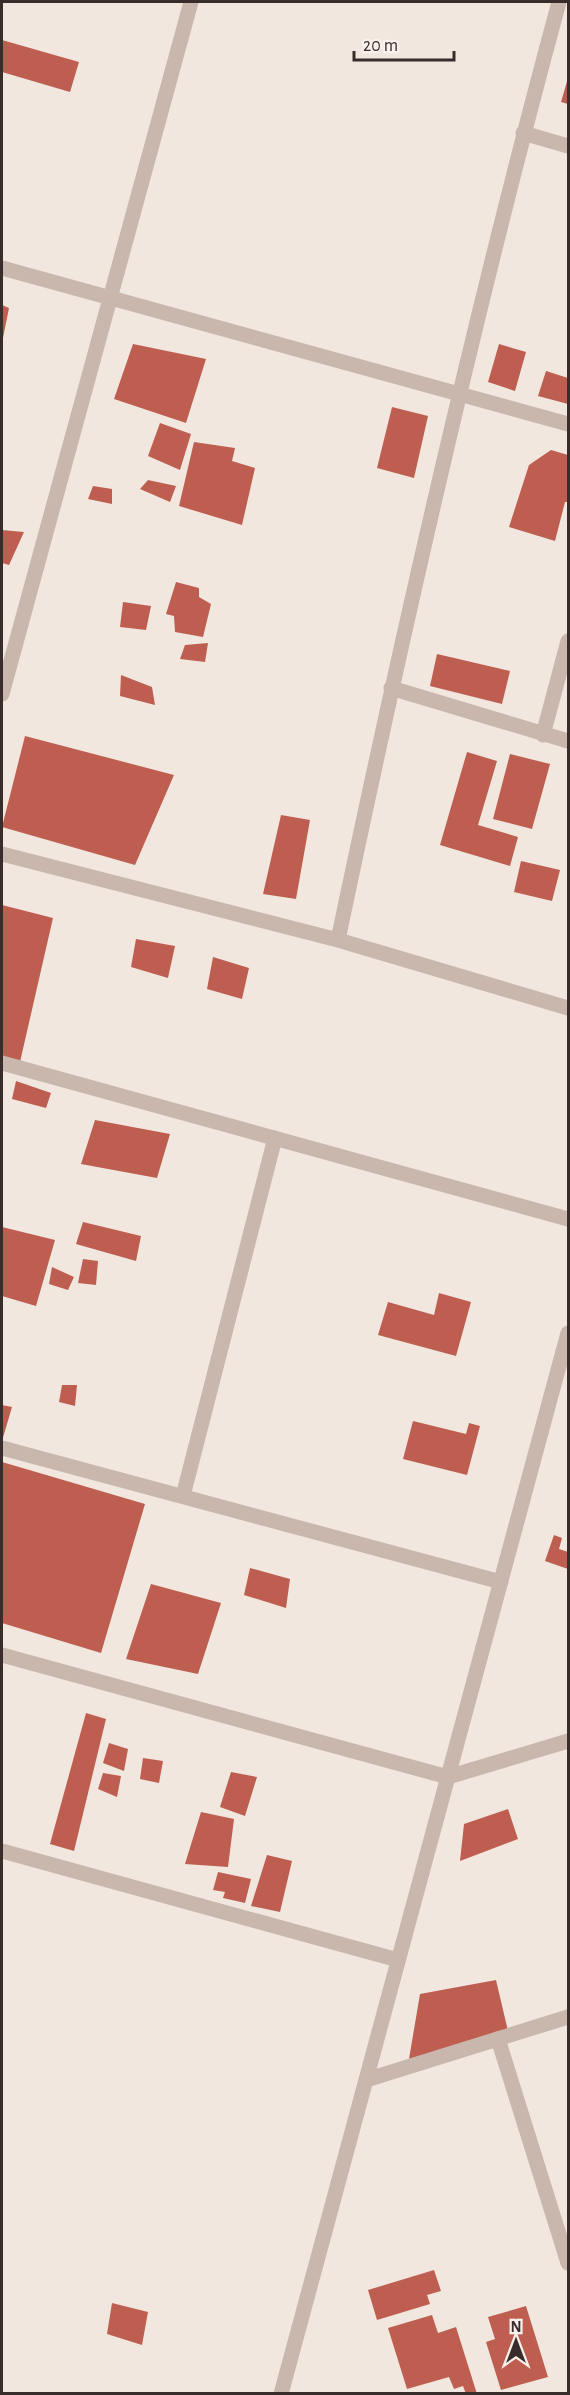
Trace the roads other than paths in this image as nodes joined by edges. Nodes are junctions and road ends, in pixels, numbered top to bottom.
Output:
1 (191, 2) edge
2 (558, 2) edge
3 (523, 133) junction
4 (568, 146) edge
5 (2, 268) edge
6 (110, 298) junction
7 (460, 393) junction
8 (568, 424) edge
9 (568, 641) edge
10 (7, 650) edge
11 (391, 688) junction
12 (2, 694) edge
13 (543, 735) junction
14 (568, 741) edge
15 (2, 854) edge
16 (338, 940) junction
17 (568, 1008) edge
18 (2, 1063) edge
19 (275, 1138) junction
20 (568, 1219) edge
21 (568, 1334) edge
22 (2, 1448) edge
23 (183, 1496) junction
24 (501, 1582) junction
25 (2, 1655) edge
26 (568, 1741) edge
27 (448, 1777) junction
28 (2, 1851) edge
29 (398, 1960) junction
30 (568, 2017) edge
31 (498, 2039) junction
32 (366, 2080) junction
33 (568, 2263) edge
34 (281, 2394) edge

1 - 6 street
2 - 3 street
3 - 4 street
3 - 7 street
5 - 6 street
6 - 7 street
6 - 10 street
7 - 8 street
7 - 11 street
9 - 13 street
10 - 12 street
11 - 13 street
11 - 16 street
13 - 14 street
15 - 16 street
16 - 17 street
18 - 19 street
19 - 20 street
19 - 23 street
21 - 24 street
22 - 23 street
23 - 24 street
24 - 27 street
25 - 27 street
26 - 27 street
27 - 29 street
28 - 29 street
29 - 32 street
30 - 31 street
31 - 32 street
31 - 33 street
32 - 34 street

